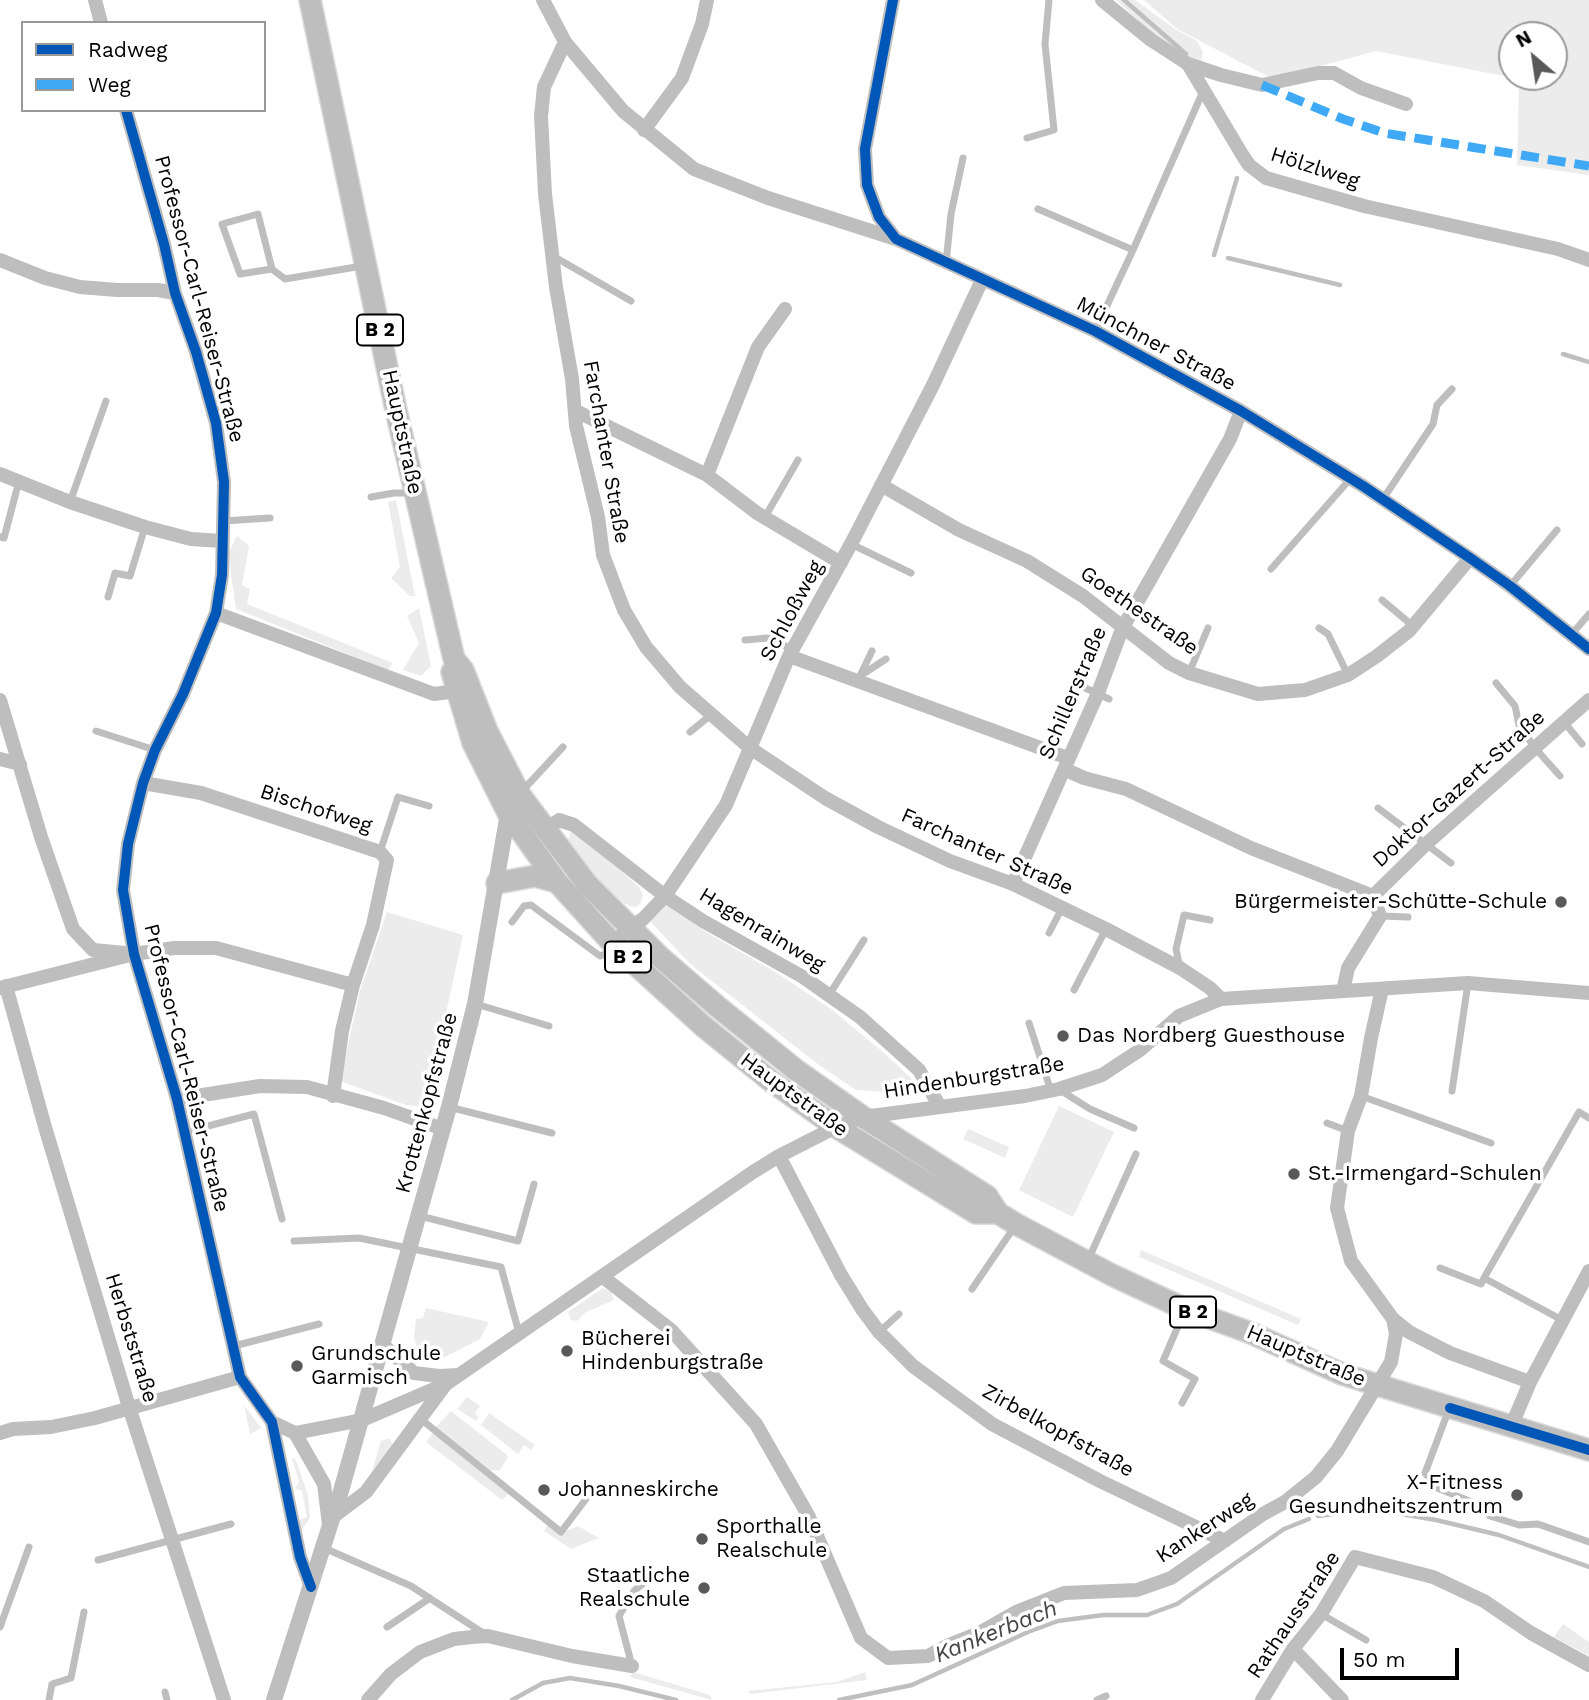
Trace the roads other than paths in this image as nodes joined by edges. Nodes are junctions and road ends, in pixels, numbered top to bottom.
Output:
1 (94, 0) edge
2 (310, 0) edge
3 (543, 0) edge
4 (707, 0) edge
5 (893, 0) edge
6 (1049, 0) edge
7 (1102, 0) edge
8 (100, 21) edge
9 (565, 42) junction
10 (1188, 64) junction
11 (1204, 89) junction
12 (1406, 104) dead end
13 (127, 112) edge
14 (644, 130) junction
15 (1027, 138) dead end
16 (963, 158) dead end
17 (1038, 209) dead end
18 (896, 239) junction
19 (1133, 250) junction
20 (552, 256) junction
21 (0, 260) edge
22 (1589, 260) edge
23 (946, 263) junction
24 (366, 265) junction
25 (272, 269) junction
26 (982, 279) junction
27 (175, 293) junction
28 (631, 301) dead end
29 (785, 309) dead end
30 (1095, 331) junction
31 (1451, 389) dead end
32 (106, 401) dead end
33 (576, 411) junction
34 (1241, 411) junction
35 (798, 460) dead end
36 (0, 474) edge
37 (707, 475) junction
38 (1351, 478) junction
39 (19, 481) junction
40 (881, 485) junction
41 (415, 493) junction
42 (371, 497) dead end
43 (1384, 499) junction
44 (70, 502) junction
45 (765, 517) junction
46 (270, 518) dead end
47 (222, 521) junction
48 (145, 527) junction
49 (1557, 530) dead end
50 (0, 537) edge
51 (222, 541) junction
52 (851, 544) junction
53 (1470, 558) junction
54 (841, 563) junction
55 (1270, 569) dead end
56 (911, 573) dead end
57 (1510, 586) junction
58 (108, 597) dead end
59 (1382, 600) dead end
60 (216, 613) junction
61 (1589, 614) edge
62 (1413, 626) junction
63 (1208, 628) dead end
64 (1318, 628) dead end
65 (1122, 629) junction
66 (1571, 635) junction
67 (745, 640) dead end
68 (1589, 649) edge
69 (872, 651) dead end
70 (791, 653) junction
71 (454, 659) junction
72 (886, 659) dead end
73 (1189, 673) junction
74 (1348, 675) junction
75 (858, 679) junction
76 (1496, 683) dead end
77 (1081, 686) dead end
78 (456, 691) junction
79 (1104, 696) junction
80 (0, 700) edge
81 (1589, 701) edge
82 (712, 714) junction
83 (1564, 722) junction
84 (96, 731) dead end
85 (690, 732) dead end
86 (1583, 744) dead end
87 (563, 747) dead end
88 (750, 748) junction
89 (1535, 748) junction
90 (155, 750) junction
91 (0, 759) edge
92 (1066, 763) junction
93 (20, 764) junction
94 (1560, 776) dead end
95 (144, 783) junction
96 (514, 804) junction
97 (429, 806) dead end
98 (1378, 808) dead end
99 (544, 830) junction
100 (1426, 844) junction
101 (380, 852) junction
102 (1451, 863) dead end
103 (557, 882) junction
104 (497, 883) junction
105 (1013, 884) junction
106 (1374, 895) junction
107 (665, 896) junction
108 (1062, 908) junction
109 (1380, 916) junction
110 (1408, 917) dead end
111 (1210, 920) dead end
112 (512, 922) dead end
113 (629, 928) junction
114 (1106, 929) junction
115 (1049, 933) dead end
116 (864, 940) dead end
117 (613, 944) junction
118 (134, 954) junction
119 (1180, 968) junction
120 (1468, 983) junction
121 (353, 985) junction
122 (3, 987) edge
123 (1382, 989) junction
124 (1074, 990) dead end
125 (1343, 991) junction
126 (1589, 993) edge
127 (829, 995) junction
128 (1222, 999) junction
129 (475, 1004) junction
130 (718, 1007) junction
131 (1029, 1023) dead end
132 (549, 1026) dead end
133 (703, 1026) junction
134 (1055, 1090) junction
135 (1451, 1091) dead end
136 (332, 1096) junction
137 (1361, 1096) junction
138 (177, 1099) junction
139 (449, 1107) junction
140 (940, 1107) junction
141 (863, 1117) junction
142 (1589, 1118) edge
143 (1327, 1123) dead end
144 (836, 1127) junction
145 (1134, 1128) dead end
146 (443, 1129) junction
147 (1348, 1131) junction
148 (184, 1132) junction
149 (552, 1133) dead end
150 (1491, 1143) dead end
151 (1136, 1154) dead end
152 (779, 1156) junction
153 (534, 1184) dead end
154 (419, 1216) junction
155 (282, 1219) dead end
156 (1007, 1219) junction
157 (294, 1241) dead end
158 (410, 1248) junction
159 (1087, 1262) junction
160 (1440, 1268) dead end
161 (1589, 1271) edge
162 (603, 1277) junction
163 (1485, 1278) junction
164 (972, 1289) dead end
165 (1185, 1309) junction
166 (899, 1314) dead end
167 (1393, 1319) junction
168 (1563, 1320) junction
169 (319, 1324) dead end
170 (879, 1332) junction
171 (519, 1335) junction
172 (383, 1345) junction
173 (234, 1346) junction
174 (460, 1375) junction
175 (240, 1377) junction
176 (1530, 1382) junction
177 (446, 1384) junction
178 (1376, 1385) junction
179 (1182, 1403) dead end
180 (129, 1407) junction
181 (1450, 1408) junction
182 (362, 1420) junction
183 (422, 1420) junction
184 (272, 1422) junction
185 (1511, 1427) junction
186 (0, 1433) edge
187 (295, 1433) junction
188 (1589, 1450) edge
189 (586, 1499) dead end
190 (331, 1523) junction
191 (231, 1524) dead end
192 (174, 1539) junction
193 (1225, 1541) junction
194 (1589, 1542) edge
195 (29, 1547) dead end
196 (324, 1548) junction
197 (99, 1560) dead end
198 (651, 1577) dead end
199 (312, 1587) junction
200 (430, 1598) junction
201 (84, 1612) dead end
202 (1321, 1614) junction
203 (0, 1627) edge
204 (387, 1627) dead end
205 (488, 1636) junction
206 (1366, 1640) dead end
207 (1293, 1649) junction
208 (1587, 1663) edge
209 (632, 1666) joint
210 (1106, 1696) dead end
211 (49, 1700) edge
212 (224, 1700) edge
213 (274, 1700) edge
214 (368, 1700) edge
215 (1097, 1700) edge
216 (1262, 1700) edge
217 (1342, 1700) edge

1 - 8 street
2 - 24 main road, Hauptstraße / B 2
3 - 9 street, Münchner Straße
4 - 14 street
5 - 18 street
6 - 15 lane
7 - 10 street, Hölzlweg
9 - 14 street, Münchner Straße
9 - 20 street, Farchanter Straße
10 - 11 street, Hölzlweg
10 - 12 street
11 - 19 lane
11 - 22 street, Hölzlweg
13 - 27 street, Professor-Carl-Reiser-Straße
14 - 18 street, Münchner Straße
16 - 23 lane
17 - 19 lane
18 - 23 street, Münchner Straße
19 - 30 lane
20 - 28 lane
20 - 33 street, Farchanter Straße
21 - 27 street
23 - 26 street, Münchner Straße
24 - 25 lane
24 - 41 main road, Hauptstraße / B 2
25 - 25 lane
26 - 30 street, Münchner Straße
26 - 40 street, Schloßweg
27 - 47 street, Professor-Carl-Reiser-Straße
29 - 37 street
30 - 34 street, Münchner Straße
31 - 43 lane
32 - 44 lane
33 - 37 street
33 - 82 street, Farchanter Straße
34 - 38 street, Münchner Straße
34 - 65 street, Schillerstraße
35 - 45 lane
36 - 39 street
37 - 45 street
38 - 43 street, Münchner Straße
38 - 55 lane
39 - 44 street
39 - 50 lane
40 - 52 street, Schloßweg
40 - 65 street, Goethestraße
41 - 42 lane
41 - 71 main road, Hauptstraße / B 2
43 - 53 street, Münchner Straße
44 - 48 street
45 - 54 street
46 - 47 lane
47 - 51 street, Professor-Carl-Reiser-Straße
48 - 51 street
48 - 58 lane
49 - 57 lane
51 - 60 street, Professor-Carl-Reiser-Straße
52 - 54 street, Schloßweg
52 - 56 lane
53 - 57 street, Münchner Straße
53 - 62 street, Goethestraße
54 - 70 street, Schloßweg
57 - 66 street, Münchner Straße
59 - 62 lane
60 - 78 street
60 - 90 street, Professor-Carl-Reiser-Straße
61 - 66 lane
62 - 74 street, Goethestraße
63 - 73 lane
64 - 74 lane
65 - 73 street, Goethestraße
65 - 79 street, Schillerstraße
66 - 68 street, Münchner Straße
67 - 70 lane
69 - 75 lane
70 - 75 street
70 - 88 street, Schloßweg
71 - 78 main road, Hauptstraße / B 2
71 - 96 main road, Hauptstraße / B 2
72 - 75 lane
73 - 74 street, Goethestraße
75 - 92 street
76 - 89 lane
77 - 79 lane
78 - 96 main road, Hauptstraße / B 2
79 - 92 street, Schillerstraße
80 - 93 street
81 - 83 street, Doktor-Gazert-Straße
82 - 85 lane
82 - 88 street, Farchanter Straße
83 - 86 lane
83 - 89 street, Doktor-Gazert-Straße
84 - 90 lane
87 - 96 lane
88 - 105 street, Farchanter Straße
88 - 107 street, Schloßweg
89 - 94 lane
89 - 100 street, Doktor-Gazert-Straße
90 - 95 street, Professor-Carl-Reiser-Straße
91 - 93 street
92 - 105 street, Schillerstraße
92 - 106 street
93 - 118 street
95 - 101 street, Bischofweg
95 - 118 street, Professor-Carl-Reiser-Straße
96 - 99 main road, Hauptstraße / B 2
96 - 103 main road, Hauptstraße / B 2
96 - 104 street, Krottenkopfstraße
97 - 101 lane
98 - 100 lane
99 - 107 street, Hagenrainweg
99 - 113 main road, Hauptstraße / B 2
100 - 102 lane
100 - 106 street, Doktor-Gazert-Straße
101 - 121 street, Bischofweg
103 - 104 main road
103 - 117 main road, Hauptstraße / B 2
104 - 129 street, Krottenkopfstraße
105 - 108 street, Farchanter Straße
106 - 109 street, Doktor-Gazert-Straße
107 - 113 street, Schloßweg
107 - 127 street, Hagenrainweg
108 - 114 street, Farchanter Straße
108 - 115 lane
109 - 110 lane
109 - 125 street
111 - 119 lane
112 - 117 lane
113 - 117 street, Schloßweg
113 - 130 main road, Hauptstraße / B 2
114 - 119 street, Farchanter Straße
114 - 124 lane
116 - 127 lane
117 - 133 main road, Hauptstraße / B 2
118 - 121 street
118 - 122 street
118 - 138 street, Professor-Carl-Reiser-Straße
119 - 128 street, Farchanter Straße
120 - 123 street, Hindenburgstraße
120 - 126 street, Hindenburgstraße
120 - 135 lane
121 - 136 street, Bischofweg
122 - 180 street, Herbststraße
123 - 125 street, Hindenburgstraße
123 - 137 street
125 - 128 street, Hindenburgstraße
127 - 140 street, Hagenrainweg
128 - 134 street, Hindenburgstraße
129 - 132 lane
129 - 139 street, Krottenkopfstraße
130 - 133 main road
130 - 141 main road, Hauptstraße / B 2
131 - 134 lane
133 - 144 main road, Hauptstraße / B 2
134 - 140 street, Hindenburgstraße
134 - 145 lane
136 - 138 street
136 - 146 street
137 - 147 street
137 - 150 lane
138 - 148 street, Professor-Carl-Reiser-Straße
139 - 146 street, Krottenkopfstraße
139 - 149 lane
140 - 141 street, Hindenburgstraße
141 - 144 street, Hindenburgstraße
141 - 156 main road, Hauptstraße / B 2
142 - 163 lane
143 - 147 lane
144 - 152 street, Hindenburgstraße
144 - 156 main road, Hauptstraße / B 2
146 - 154 street, Krottenkopfstraße
147 - 167 street
148 - 155 lane
148 - 173 street, Professor-Carl-Reiser-Straße
151 - 159 lane
152 - 162 street, Hindenburgstraße
152 - 170 street, Zirbelkopfstraße
153 - 154 lane
154 - 158 street, Krottenkopfstraße
156 - 159 main road, Hauptstraße / B 2
156 - 164 lane
157 - 158 lane
158 - 171 lane
158 - 172 street, Krottenkopfstraße
159 - 165 main road, Hauptstraße / B 2
160 - 163 lane
161 - 168 street
162 - 171 street, Hindenburgstraße
162 - 193 street, Kankerweg
163 - 168 lane
165 - 178 main road, Hauptstraße / B 2
165 - 179 lane
166 - 170 lane
167 - 176 street
167 - 178 street, Kankerweg
168 - 176 street
169 - 173 lane
170 - 193 street, Zirbelkopfstraße
171 - 174 street, Hindenburgstraße
172 - 174 street
172 - 182 street, Krottenkopfstraße
173 - 175 street, Professor-Carl-Reiser-Straße
174 - 177 street, Hindenburgstraße
175 - 180 street
175 - 184 street, Professor-Carl-Reiser-Straße
176 - 185 street
177 - 182 street, Hindenburgstraße
177 - 183 street, Hindenburgstraße
178 - 181 main road, Hauptstraße / B 2
178 - 193 street, Kankerweg
180 - 186 street
180 - 192 street, Herbststraße
181 - 185 main road, Hauptstraße / B 2
181 - 194 lane
182 - 187 street
182 - 190 street
183 - 189 lane
183 - 190 street, Hindenburgstraße
184 - 187 street, Professor-Carl-Reiser-Straße
184 - 199 street, Professor-Carl-Reiser-Straße
185 - 188 main road, Hauptstraße / B 2
187 - 190 street
190 - 196 street
191 - 192 lane
192 - 197 lane
192 - 212 street, Herbststraße
195 - 203 lane
196 - 199 street
196 - 200 lane
198 - 209 lane
199 - 213 street
200 - 204 lane
200 - 205 lane
201 - 211 lane
202 - 206 lane
202 - 207 street, Rathausstraße
202 - 208 street, Rathausstraße
205 - 209 street
205 - 214 street
207 - 216 street, Rathausstraße
207 - 217 street
210 - 215 lane

